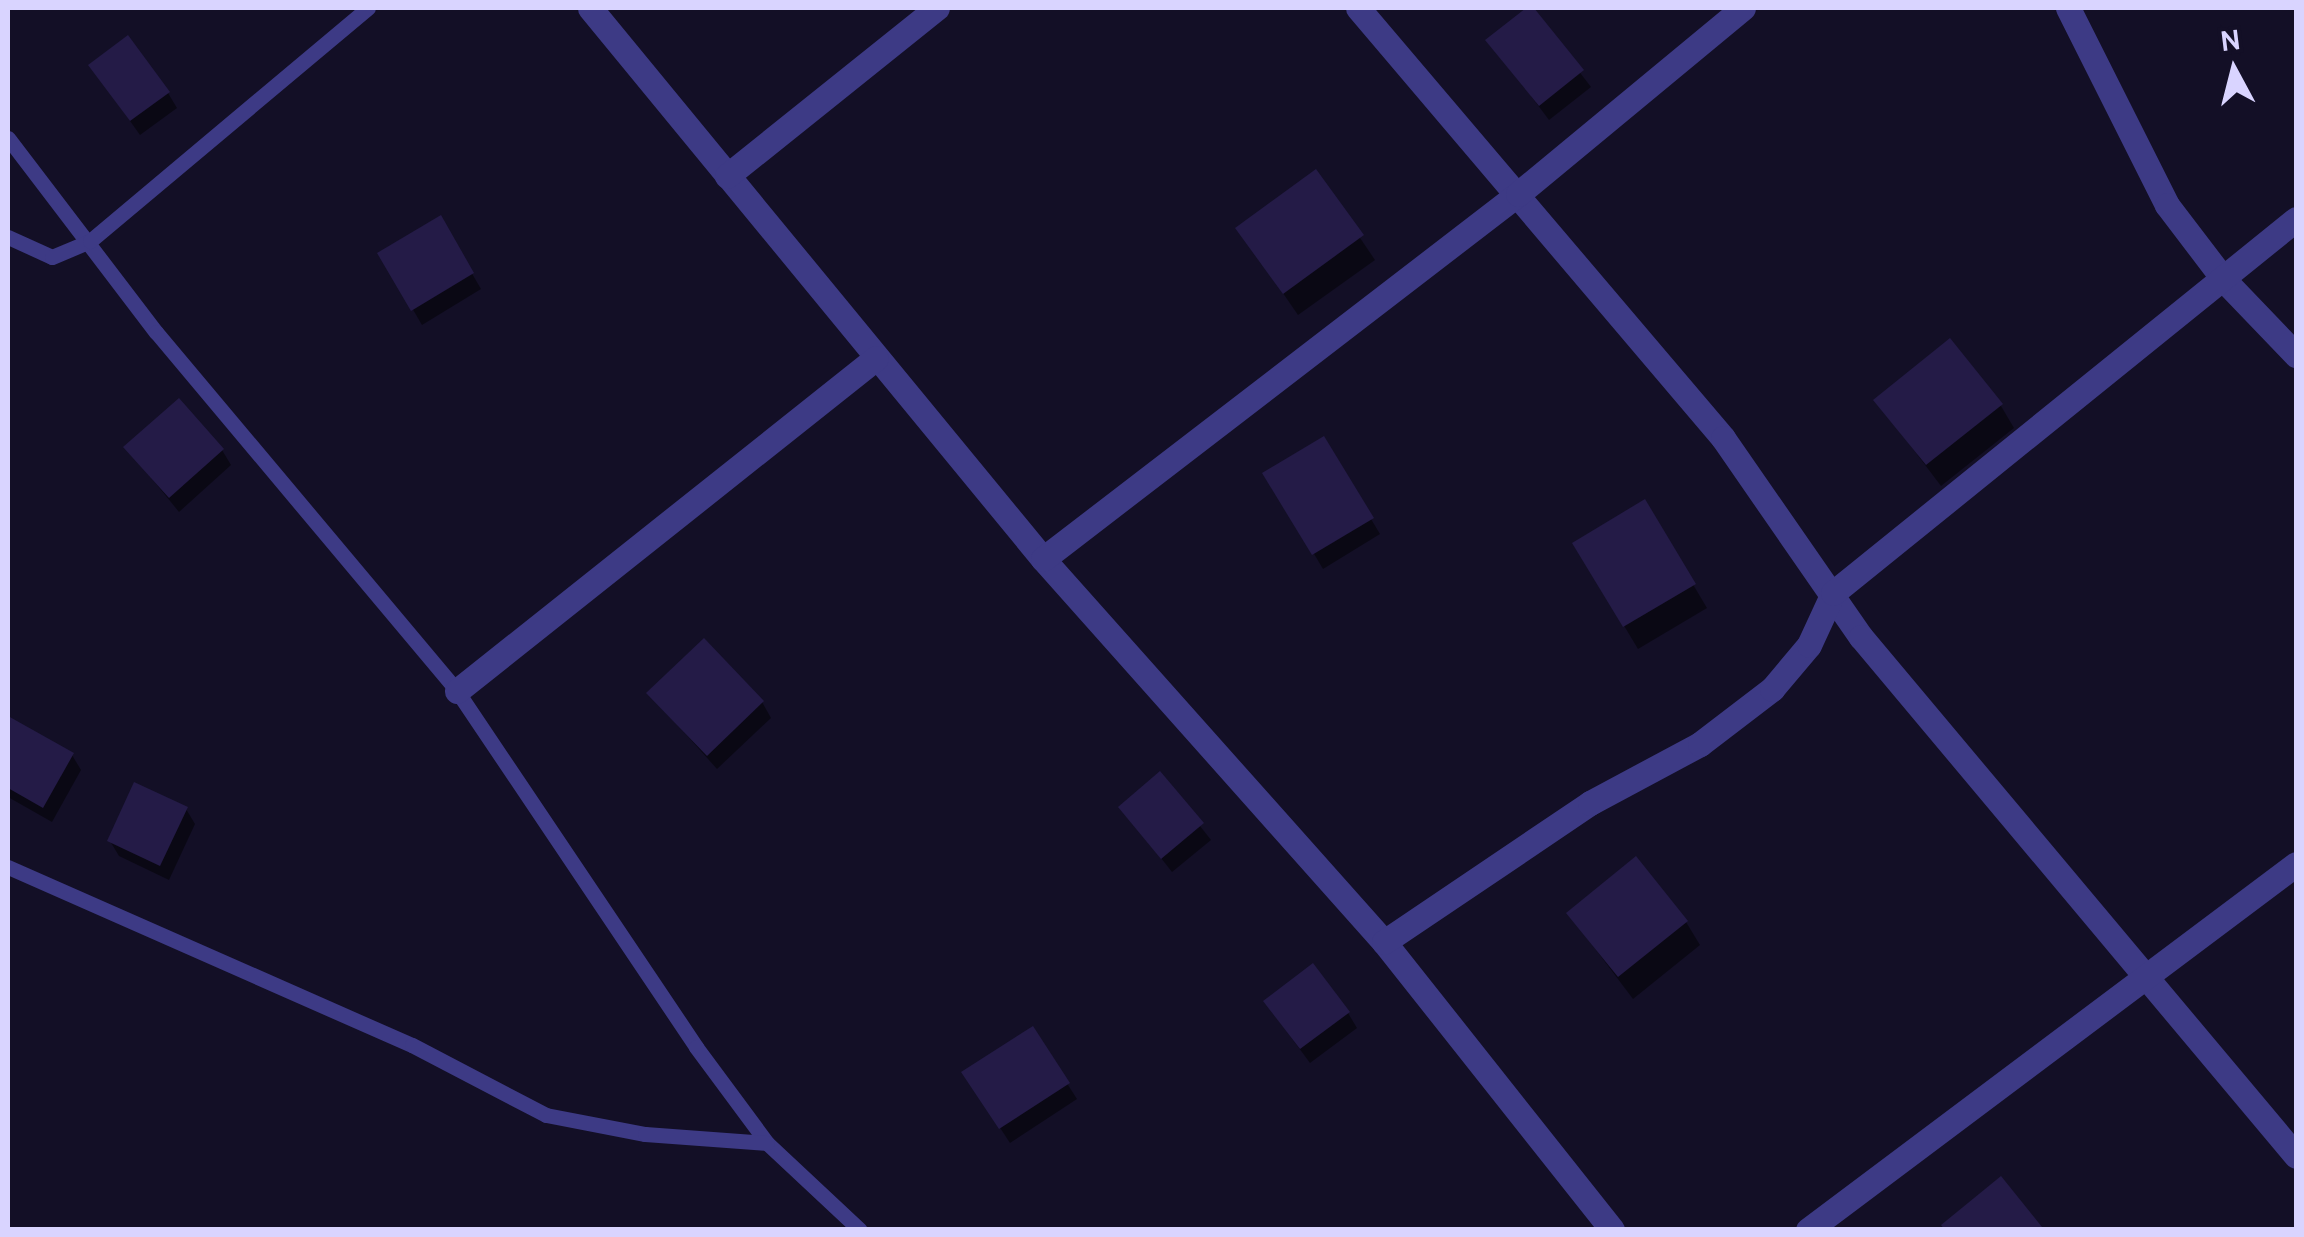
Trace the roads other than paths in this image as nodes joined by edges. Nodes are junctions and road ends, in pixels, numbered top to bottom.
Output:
1 (368, 8) edge
2 (590, 8) edge
3 (937, 8) edge
4 (1358, 8) edge
5 (1743, 8) edge
6 (2068, 8) edge
7 (8, 138) edge
8 (727, 176) junction
9 (1518, 194) junction
10 (2296, 219) edge
11 (8, 237) edge
12 (90, 241) junction
13 (2224, 281) junction
14 (2296, 355) edge
15 (876, 358) junction
16 (1043, 559) junction
17 (1834, 593) junction
18 (457, 690) junction
19 (2296, 864) edge
20 (8, 867) edge
21 (1384, 942) junction
22 (2148, 978) junction
23 (767, 1143) junction
24 (2296, 1156) edge
25 (860, 1230) edge
26 (1612, 1230) edge
27 (1808, 1230) edge

1 - 12 lane
2 - 8 street
3 - 8 street
4 - 9 street
5 - 9 street
6 - 13 street
7 - 12 lane
8 - 15 street
9 - 16 street
9 - 17 street
10 - 13 street
11 - 12 lane
12 - 18 lane
13 - 14 street
13 - 17 street
15 - 16 street
15 - 18 street
16 - 21 street
17 - 21 street
17 - 22 street
18 - 23 lane
19 - 22 street
20 - 23 lane
21 - 26 street
22 - 24 street
22 - 27 street
23 - 25 lane

